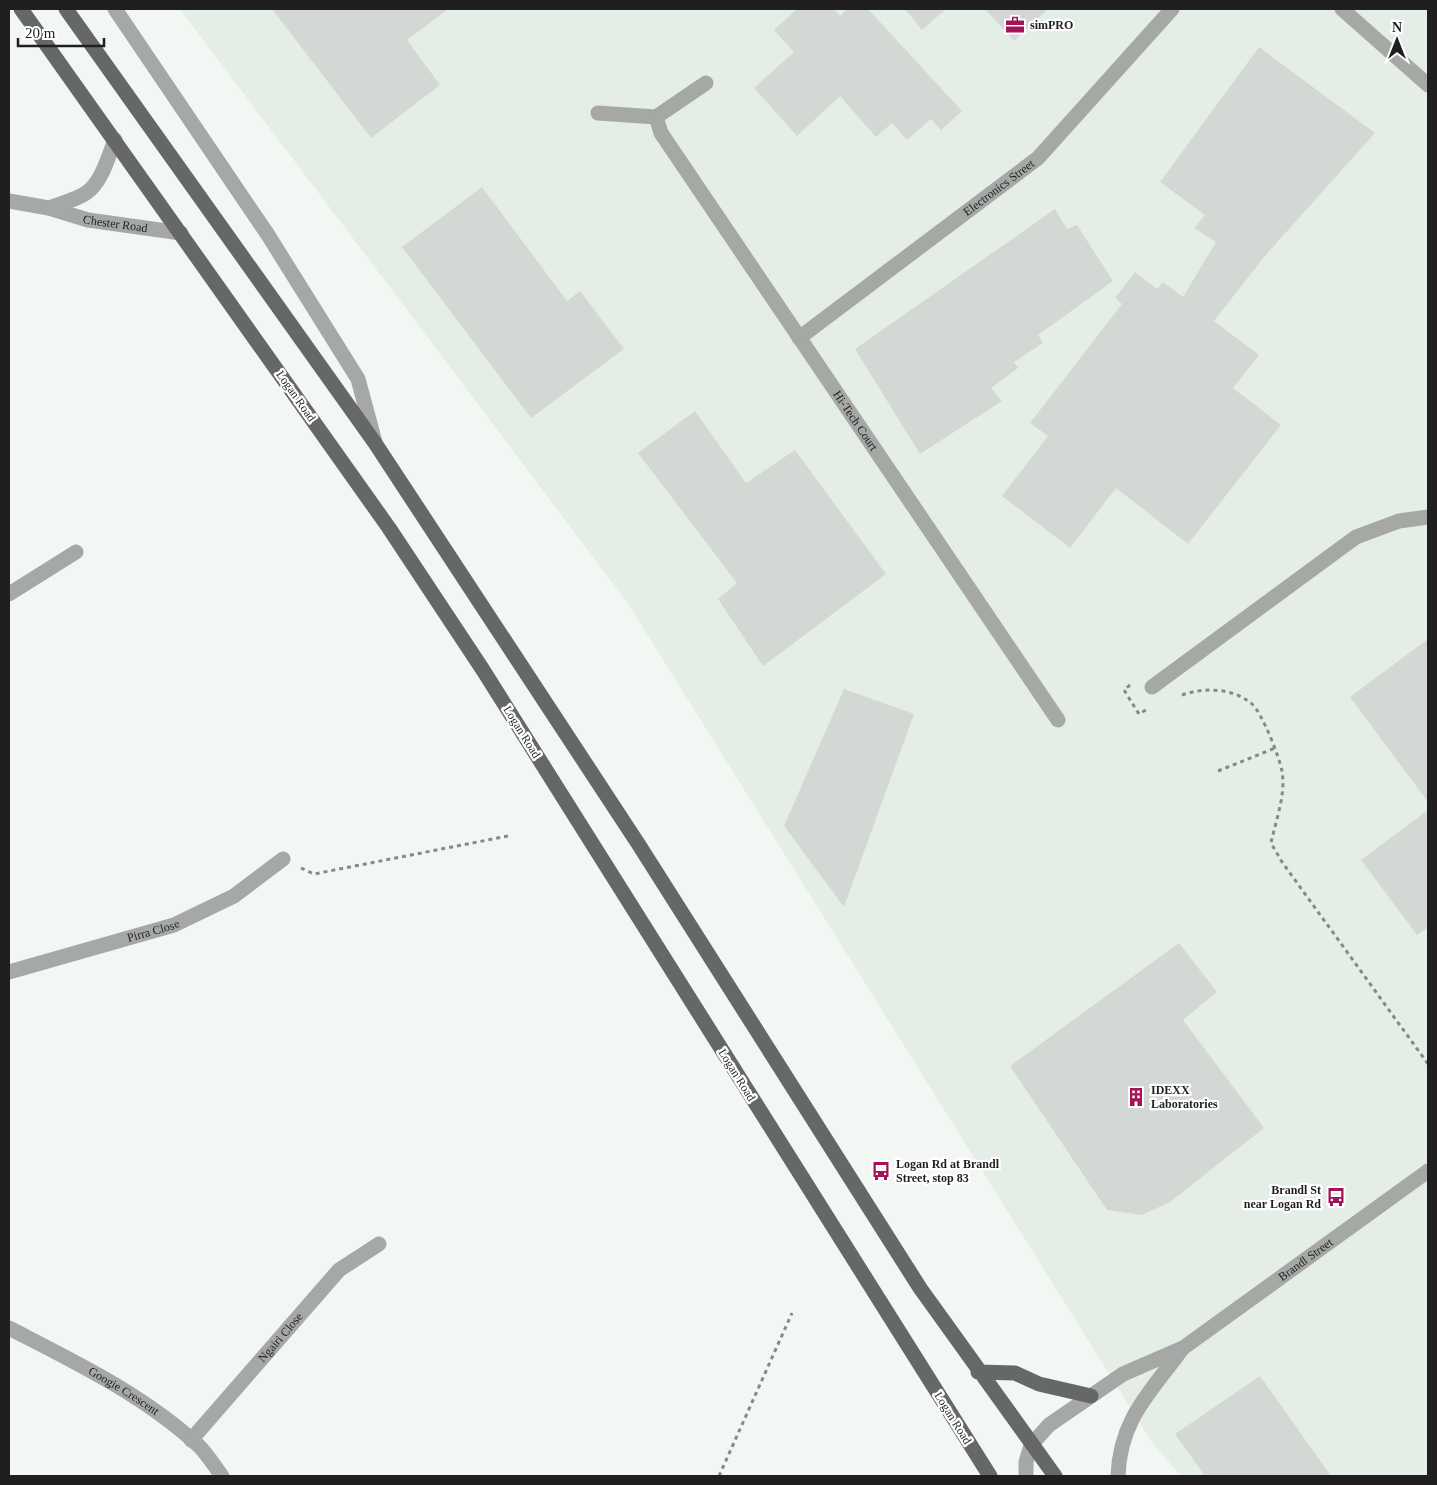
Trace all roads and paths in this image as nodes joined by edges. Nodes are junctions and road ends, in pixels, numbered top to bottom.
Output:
1 (21, 9) edge
2 (66, 9) edge
3 (115, 9) edge
4 (1172, 9) edge
5 (1342, 9) edge
6 (706, 82) dead end
7 (1428, 85) edge
8 (598, 113) dead end
9 (656, 118) junction
10 (114, 140) junction
11 (9, 202) edge
12 (49, 208) junction
13 (181, 233) junction
14 (799, 338) junction
15 (375, 443) junction
16 (1428, 517) edge
17 (76, 552) dead end
18 (9, 594) edge
19 (1132, 684) dead end
20 (1152, 687) dead end
21 (1180, 695) dead end
22 (1154, 705) dead end
23 (1058, 720) dead end
24 (1275, 748) junction
25 (1218, 772) dead end
26 (508, 836) dead end
27 (283, 859) joint
28 (9, 972) edge
29 (1428, 1064) edge
30 (1428, 1171) edge
31 (379, 1244) dead end
32 (792, 1313) dead end
33 (9, 1328) edge
34 (1183, 1348) junction
35 (978, 1372) junction
36 (1091, 1396) junction
37 (191, 1440) junction
38 (1031, 1445) junction
39 (222, 1476) edge
40 (719, 1476) edge
41 (990, 1476) edge
42 (1026, 1476) edge
43 (1054, 1476) edge
44 (1118, 1476) edge

1 - 10 main road, Logan Road
2 - 15 main road
3 - 15 street
4 - 14 street, Electronics Street
5 - 7 street
6 - 9 street
8 - 9 street
9 - 14 street, Hi-Tech Court
10 - 12 street, Chester Road
10 - 13 main road, Logan Road
11 - 12 street, Chester Road
12 - 13 street, Chester Road
13 - 41 main road, Logan Road
14 - 23 street, Hi-Tech Court
15 - 35 main road
16 - 20 street
17 - 18 street
19 - 22 path
21 - 24 path
24 - 25 path
24 - 29 path
26 - 27 path
27 - 28 street, Pirra Close
30 - 34 street, Brandl Street
31 - 37 street, Ngairi Close
32 - 40 path
33 - 37 street, Googie Crescent
34 - 36 street, Brandl Street
34 - 44 street, Brandl Street
35 - 36 main road
35 - 38 main road
36 - 38 street, Brandl Street
37 - 39 street, Googie Crescent
38 - 42 street
38 - 43 main road

